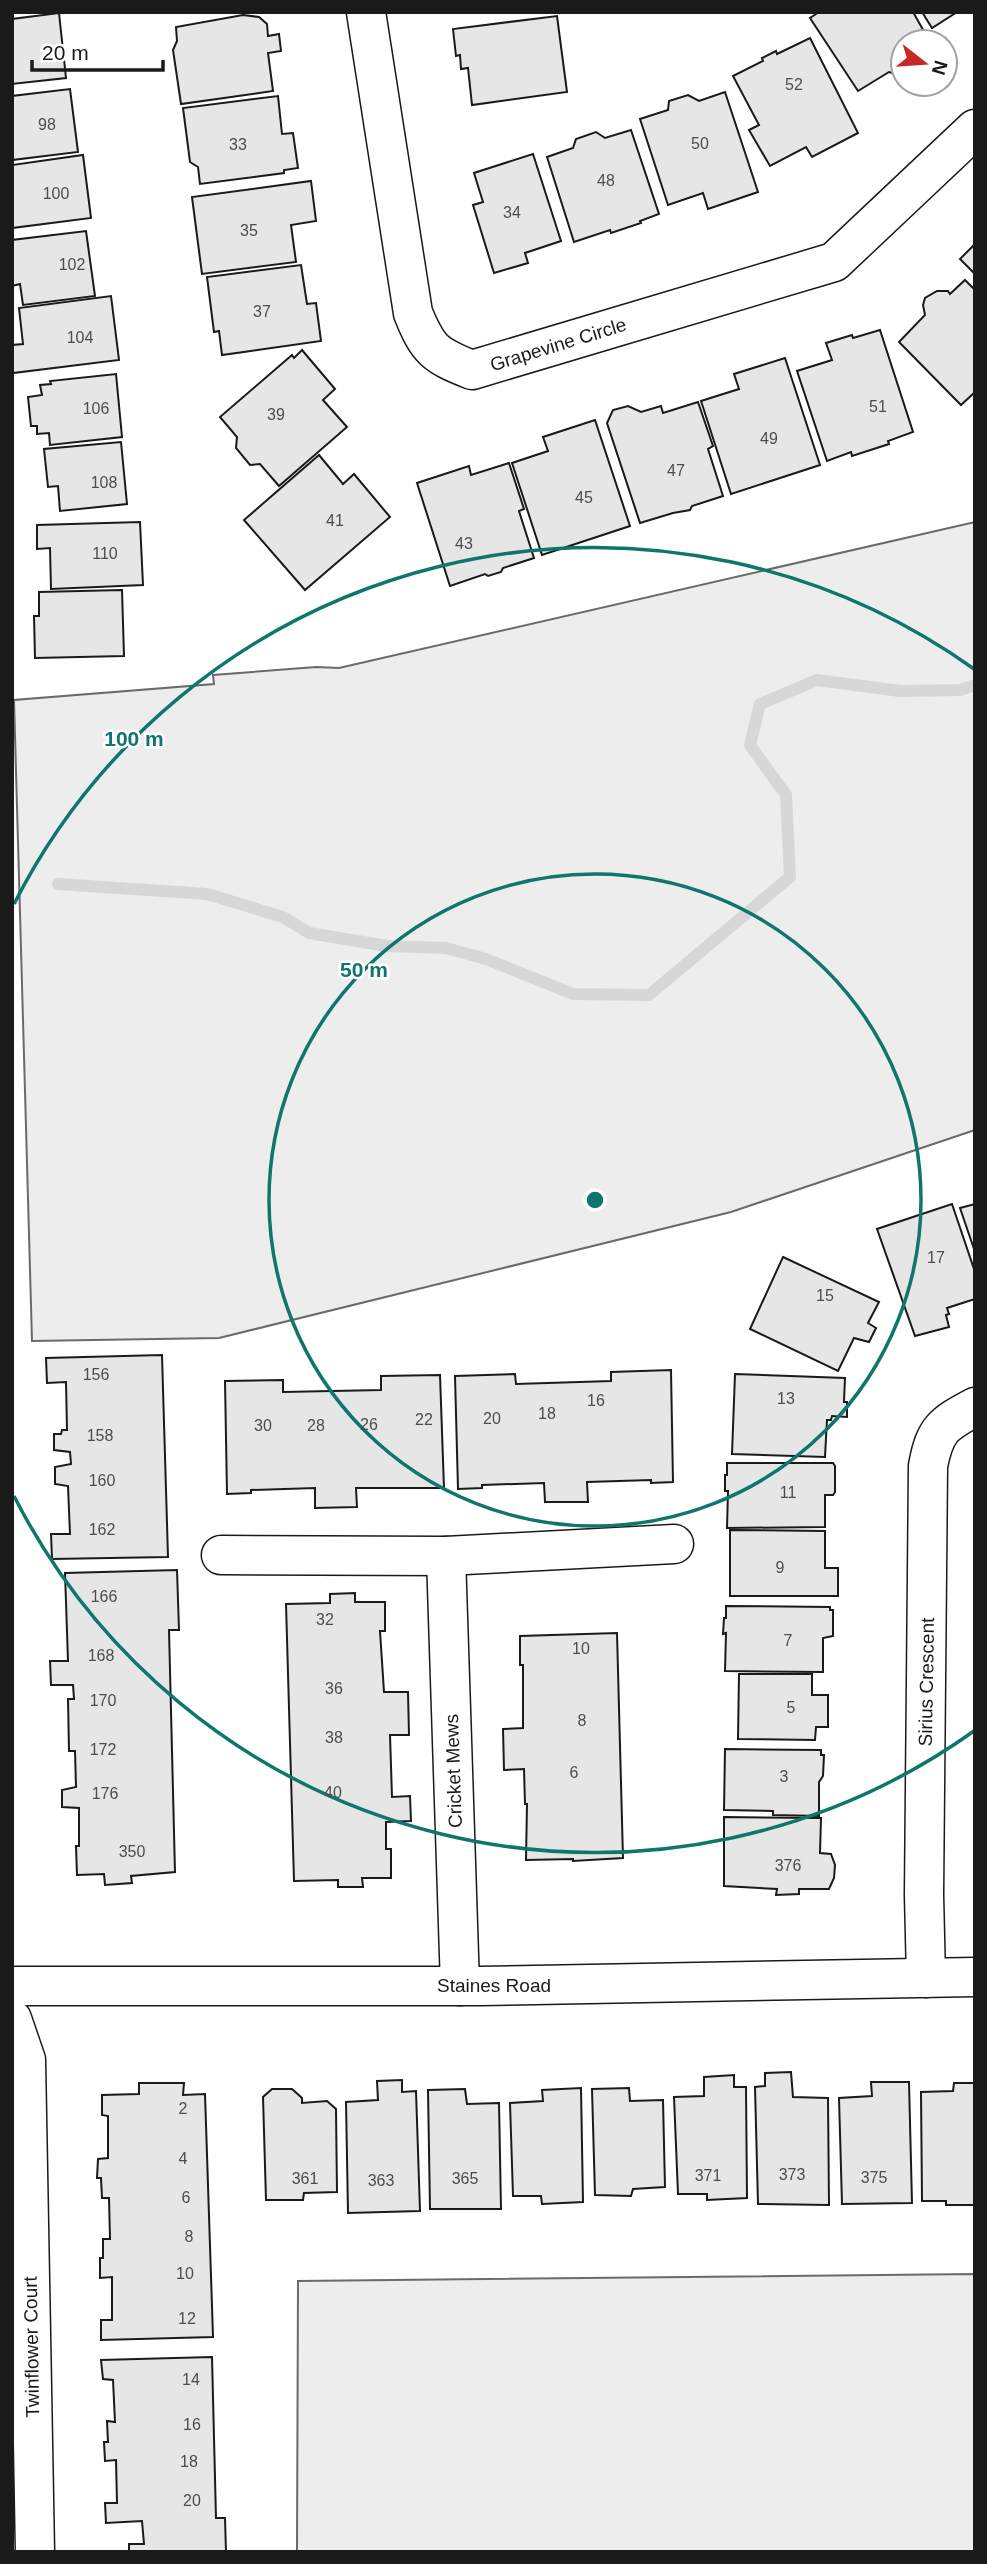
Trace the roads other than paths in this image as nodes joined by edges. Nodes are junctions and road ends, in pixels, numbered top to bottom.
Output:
1 (366, 12) edge
2 (975, 129) edge
3 (975, 1407) edge
4 (674, 1544) dead end
5 (221, 1555) dead end
6 (446, 1556) junction
7 (926, 1978) junction
8 (975, 1978) edge
9 (12, 1986) edge
10 (460, 1986) junction
11 (12, 2019) edge
12 (35, 2552) edge

1 - 2 street, Grapevine Circle
3 - 7 street, Sirius Crescent
4 - 6 street
5 - 6 street
6 - 10 street, Cricket Mews
7 - 8 street, Staines Road
7 - 10 street, Staines Road
9 - 10 street, Staines Road
11 - 12 street, Twinflower Court

